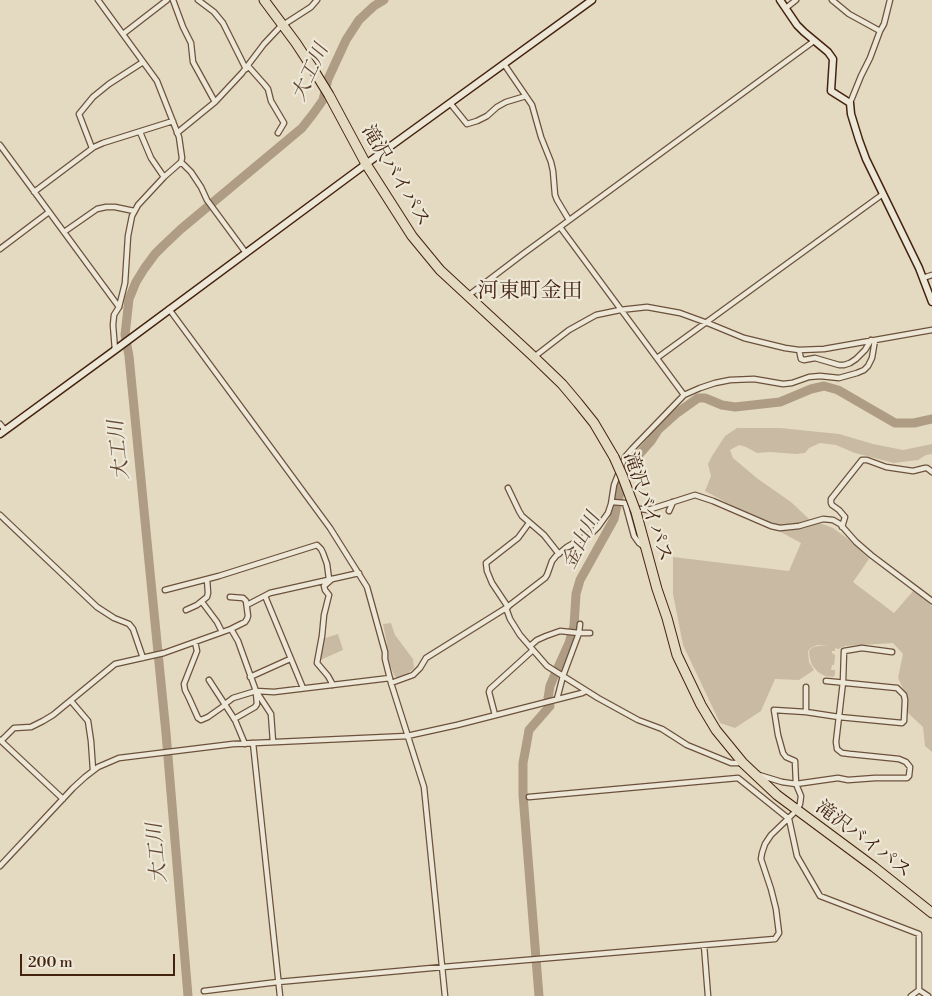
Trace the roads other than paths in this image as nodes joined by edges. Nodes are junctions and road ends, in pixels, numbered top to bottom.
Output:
1 (98, 0) edge
2 (167, 0) edge
3 (174, 0) edge
4 (198, 0) edge
5 (264, 0) edge
6 (317, 0) edge
7 (592, 0) edge
8 (780, 0) edge
9 (796, 0) edge
10 (832, 0) edge
11 (890, 0) edge
12 (786, 8) junction
13 (283, 25) junction
14 (880, 30) junction
15 (123, 34) junction
16 (814, 41) junction
17 (143, 62) junction
18 (504, 64) junction
19 (247, 68) junction
20 (526, 96) junction
21 (215, 102) junction
22 (450, 103) junction
23 (850, 103) junction
24 (173, 122) junction
25 (140, 132) junction
26 (177, 133) junction
27 (278, 133) dead end
28 (0, 145) edge
29 (92, 148) junction
30 (181, 162) junction
31 (366, 164) junction
32 (164, 177) junction
33 (34, 192) junction
34 (883, 194) junction
35 (134, 211) junction
36 (49, 212) junction
37 (569, 220) junction
38 (560, 226) junction
39 (64, 232) junction
40 (0, 249) edge
41 (246, 253) junction
42 (932, 275) edge
43 (922, 278) junction
44 (468, 296) junction
45 (932, 302) edge
46 (119, 307) junction
47 (169, 309) junction
48 (622, 310) junction
49 (706, 322) junction
50 (932, 330) edge
51 (873, 340) junction
52 (115, 350) junction
53 (799, 350) junction
54 (534, 357) junction
55 (657, 358) junction
56 (684, 395) junction
57 (0, 424) edge
58 (2, 432) edge
59 (932, 472) edge
60 (508, 488) dead end
61 (612, 502) junction
62 (673, 502) junction
63 (626, 507) junction
64 (669, 511) dead end
65 (0, 515) edge
66 (530, 524) junction
67 (842, 527) junction
68 (646, 546) junction
69 (559, 554) junction
70 (358, 573) junction
71 (207, 579) junction
72 (331, 579) junction
73 (165, 590) dead end
74 (265, 596) junction
75 (230, 597) dead end
76 (932, 601) edge
77 (202, 602) junction
78 (247, 605) junction
79 (507, 607) junction
80 (186, 610) dead end
81 (580, 624) dead end
82 (231, 629) junction
83 (222, 632) junction
84 (579, 633) junction
85 (590, 633) dead end
86 (196, 642) junction
87 (531, 648) junction
88 (892, 652) dead end
89 (144, 658) junction
90 (290, 659) junction
91 (563, 676) junction
92 (250, 677) junction
93 (209, 680) dead end
94 (391, 681) junction
95 (826, 681) dead end
96 (843, 682) junction
97 (333, 685) junction
98 (806, 687) dead end
99 (303, 688) junction
100 (256, 691) junction
101 (586, 691) junction
102 (557, 699) junction
103 (72, 701) junction
104 (225, 704) junction
105 (806, 712) junction
106 (496, 715) junction
107 (839, 717) junction
108 (234, 719) junction
109 (407, 736) junction
110 (0, 740) edge
111 (273, 742) junction
112 (253, 743) junction
113 (245, 744) junction
114 (743, 763) junction
115 (93, 770) junction
116 (753, 773) junction
117 (796, 784) junction
118 (529, 797) dead end
119 (63, 799) junction
120 (797, 810) junction
121 (789, 819) junction
122 (0, 866) edge
123 (932, 913) edge
124 (704, 945) junction
125 (443, 967) junction
126 (278, 982) junction
127 (204, 990) dead end
128 (919, 990) junction
129 (280, 996) edge
130 (445, 996) edge
131 (708, 996) edge
132 (910, 996) edge
133 (928, 996) edge

1 - 15 street
2 - 15 street
3 - 21 street
4 - 19 street
5 - 13 highway, 滝沢バイパス
6 - 13 street
7 - 18 street
8 - 12 street
9 - 12 street
10 - 14 street
11 - 14 street
12 - 16 street
13 - 19 street
13 - 31 highway, 滝沢バイパス
14 - 23 street
15 - 17 street
16 - 23 street
16 - 37 street
17 - 24 street
17 - 29 street
18 - 20 street
18 - 22 street
19 - 21 street
19 - 27 street
20 - 22 street
20 - 37 street
21 - 26 street
22 - 31 street
23 - 34 street
24 - 25 street
24 - 26 street
25 - 29 street
25 - 32 street
26 - 30 street
28 - 33 street
29 - 33 street
30 - 32 street
30 - 41 street
31 - 41 street
31 - 44 highway, 滝沢バイパス
32 - 35 street
33 - 36 street
34 - 43 street
34 - 49 street
35 - 39 street
35 - 46 street
36 - 39 street
36 - 40 street
37 - 38 street
38 - 44 street
38 - 48 street
39 - 46 street
41 - 47 street
42 - 43 street
43 - 45 street
44 - 54 highway, 滝沢バイパス
46 - 52 street
47 - 52 street
47 - 70 street
48 - 49 street
48 - 54 street
48 - 55 street
49 - 53 street
49 - 55 street
50 - 51 street
51 - 53 street
51 - 53 street
51 - 56 street
52 - 58 street
54 - 68 highway, 滝沢バイパス, bridge
55 - 56 street
56 - 61 street
57 - 58 street
59 - 67 street
60 - 66 street
61 - 63 street
61 - 69 street
62 - 63 street
62 - 64 street
62 - 67 street
63 - 68 street
65 - 89 street
66 - 69 street
66 - 79 street
67 - 76 street
68 - 114 highway, 滝沢バイパス
69 - 79 street
70 - 72 street
70 - 94 street
71 - 72 street
71 - 73 street
71 - 77 street
72 - 74 street
72 - 97 street
74 - 78 street
74 - 90 street
75 - 78 street
77 - 80 street
77 - 83 street
78 - 82 street
79 - 87 street
79 - 94 street
81 - 84 street
82 - 83 street
82 - 92 street
83 - 86 street
84 - 85 street
84 - 87 street
84 - 91 street
86 - 89 street
86 - 104 street
87 - 91 street
87 - 106 street
88 - 96 street
89 - 103 street
90 - 92 street
90 - 99 street
91 - 101 street
91 - 102 street
92 - 100 street
93 - 104 street
94 - 97 street
94 - 109 street
95 - 96 street
96 - 107 street
96 - 107 street
97 - 99 street
98 - 105 street
99 - 100 street
100 - 104 street
100 - 108 street
100 - 111 street
101 - 102 street
101 - 114 street
102 - 106 street
103 - 110 street
103 - 115 street
104 - 108 street
105 - 107 street
105 - 117 street
106 - 109 street
107 - 117 street
108 - 113 street
109 - 111 street
109 - 125 street
110 - 119 street
111 - 112 street
112 - 113 street
112 - 126 street
113 - 115 street
114 - 116 highway, 滝沢バイパス
115 - 119 street
116 - 117 street
116 - 120 highway, 滝沢バイパス
117 - 120 street
118 - 121 street
119 - 122 street
120 - 121 street
120 - 123 highway, 滝沢バイパス
121 - 124 street
121 - 128 street
124 - 125 street
124 - 131 street
125 - 126 street
125 - 130 street
126 - 127 street
126 - 129 street
128 - 132 street
128 - 133 street

